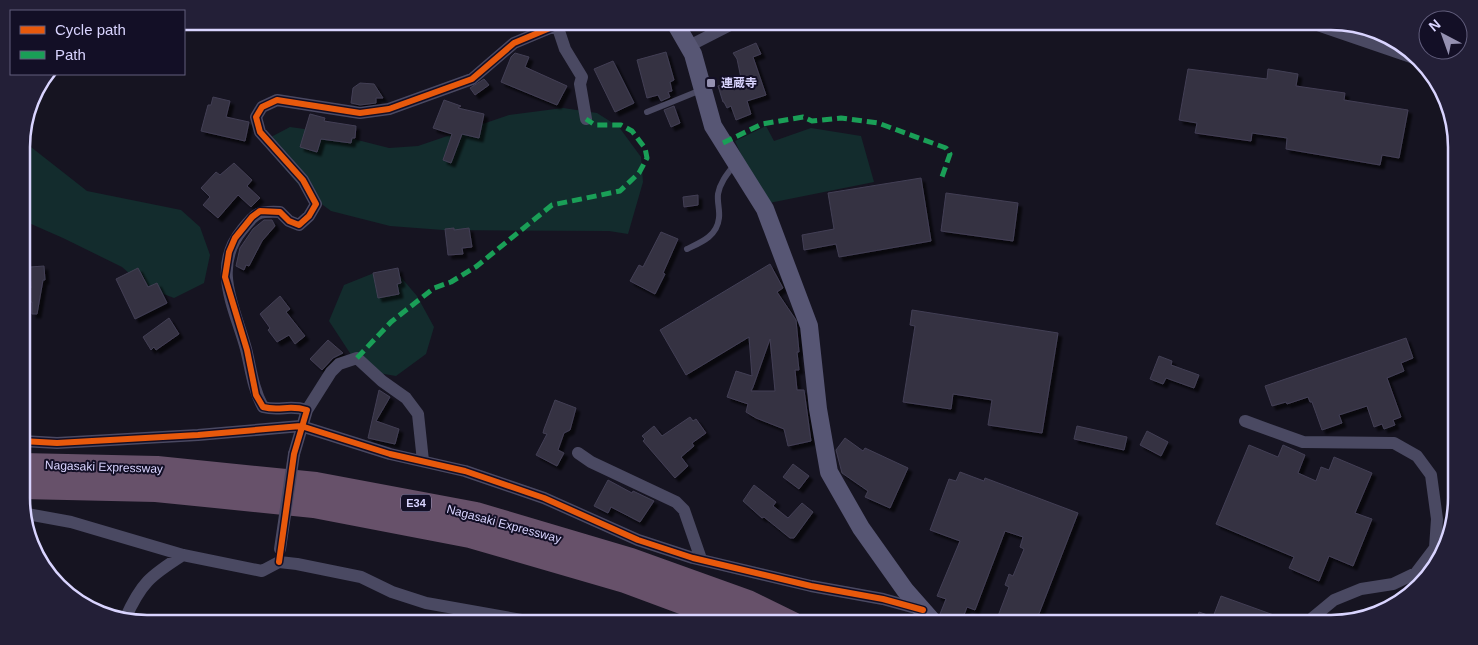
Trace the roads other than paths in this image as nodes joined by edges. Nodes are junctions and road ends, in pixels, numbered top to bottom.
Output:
1 (543, 30) edge
2 (560, 30) edge
3 (679, 30) edge
4 (720, 30) edge
5 (1331, 30) edge
6 (689, 46) junction
7 (1404, 56) edge
8 (702, 90) junction
9 (647, 112) dead end
10 (586, 119) dead end
11 (735, 164) junction
12 (687, 249) dead end
13 (307, 410) junction
14 (1245, 421) dead end
15 (301, 426) junction
16 (30, 441) edge
17 (578, 453) dead end
18 (423, 461) junction
19 (30, 464) edge
20 (30, 487) edge
21 (31, 515) edge
22 (183, 555) junction
23 (280, 555) junction
24 (701, 559) junction
25 (923, 610) junction
26 (126, 613) edge
27 (491, 615) edge
28 (717, 615) edge
29 (775, 615) edge
30 (927, 615) edge
31 (1316, 615) edge

1 - 13 street
2 - 10 street
3 - 6 street
4 - 6 street
5 - 7 street
6 - 8 street
8 - 9 lane
8 - 11 street
11 - 12 lane
11 - 25 street
13 - 15 street
13 - 18 street
14 - 31 street
15 - 16 street
15 - 18 street
15 - 23 street, bridge
17 - 24 street
18 - 24 street
19 - 29 highway, Nagasaki Expressway / E34
20 - 28 highway, Nagasaki Expressway / E34
21 - 22 street
22 - 23 street
22 - 26 street
23 - 27 street
24 - 25 street
25 - 30 street

